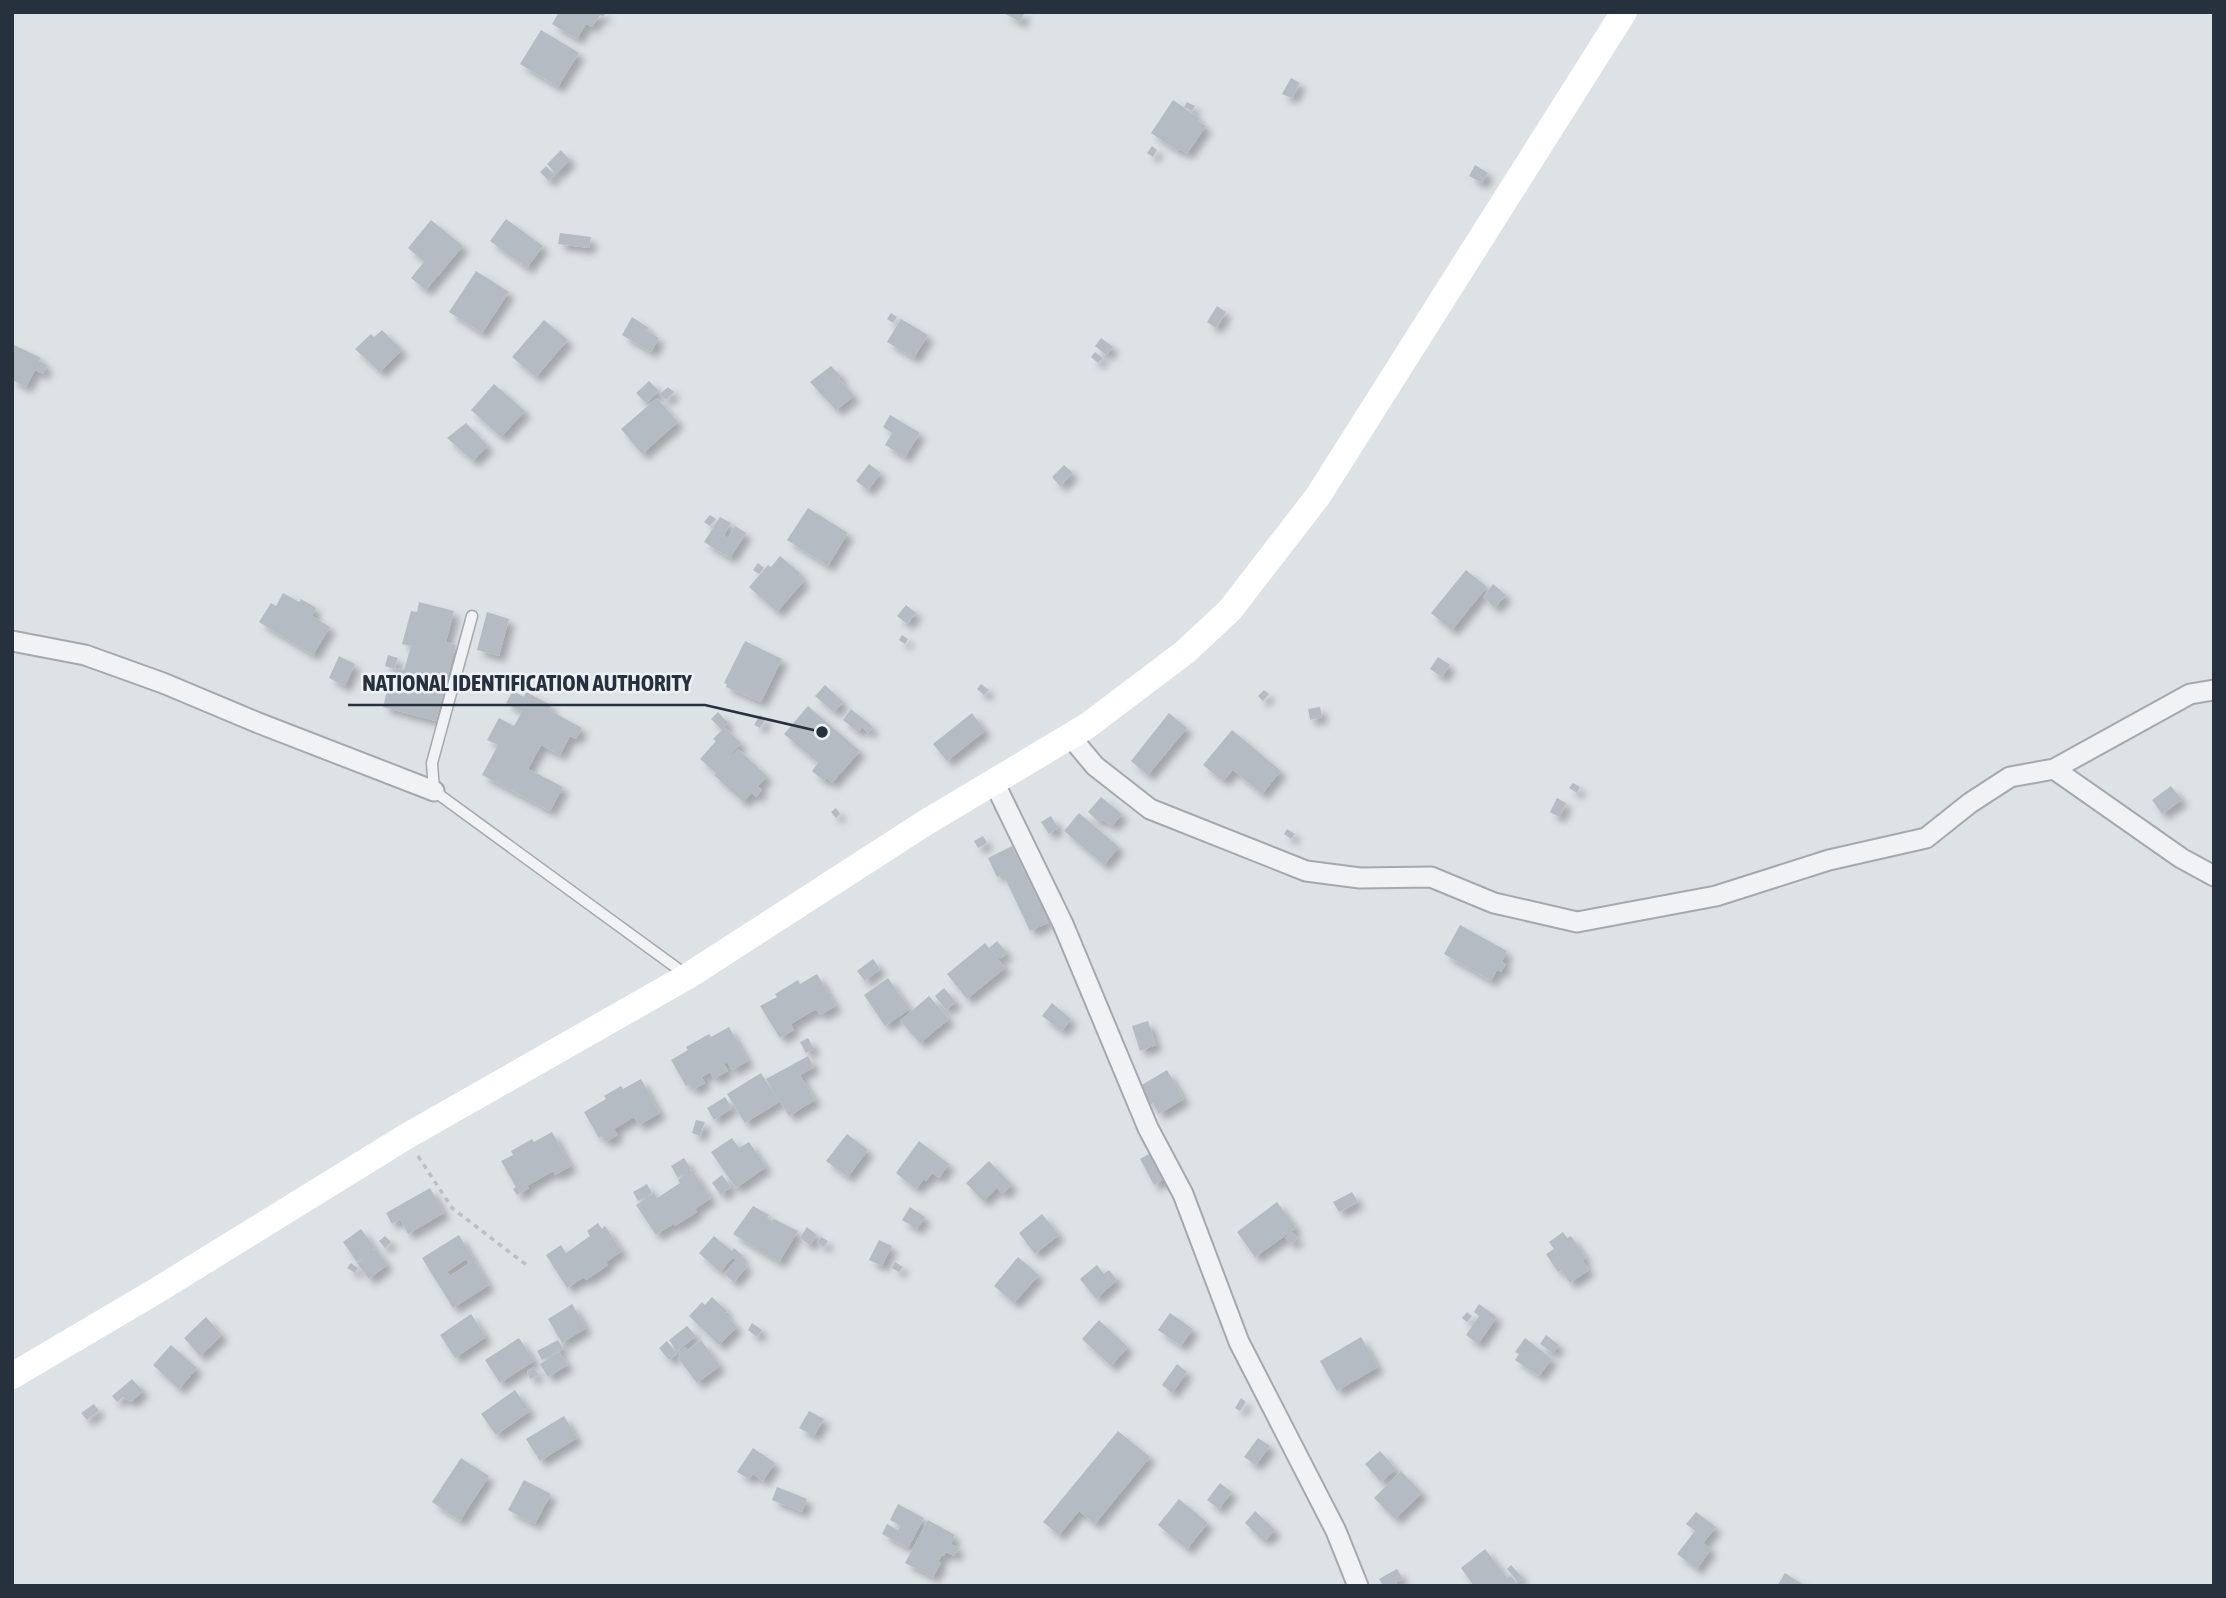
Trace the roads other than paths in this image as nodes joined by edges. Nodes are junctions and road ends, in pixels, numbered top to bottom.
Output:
1 (1624, 12) edge
2 (472, 616) dead end
3 (12, 641) edge
4 (2214, 690) edge
5 (1070, 736) junction
6 (2054, 769) junction
7 (994, 782) junction
8 (434, 790) junction
9 (2214, 876) edge
10 (688, 976) junction
11 (12, 1376) edge
12 (1358, 1586) edge

1 - 5 main road
2 - 8 lane
3 - 8 street
4 - 6 street
5 - 6 street
5 - 7 main road
6 - 9 street
7 - 10 main road
7 - 12 street
8 - 10 lane
10 - 11 main road

